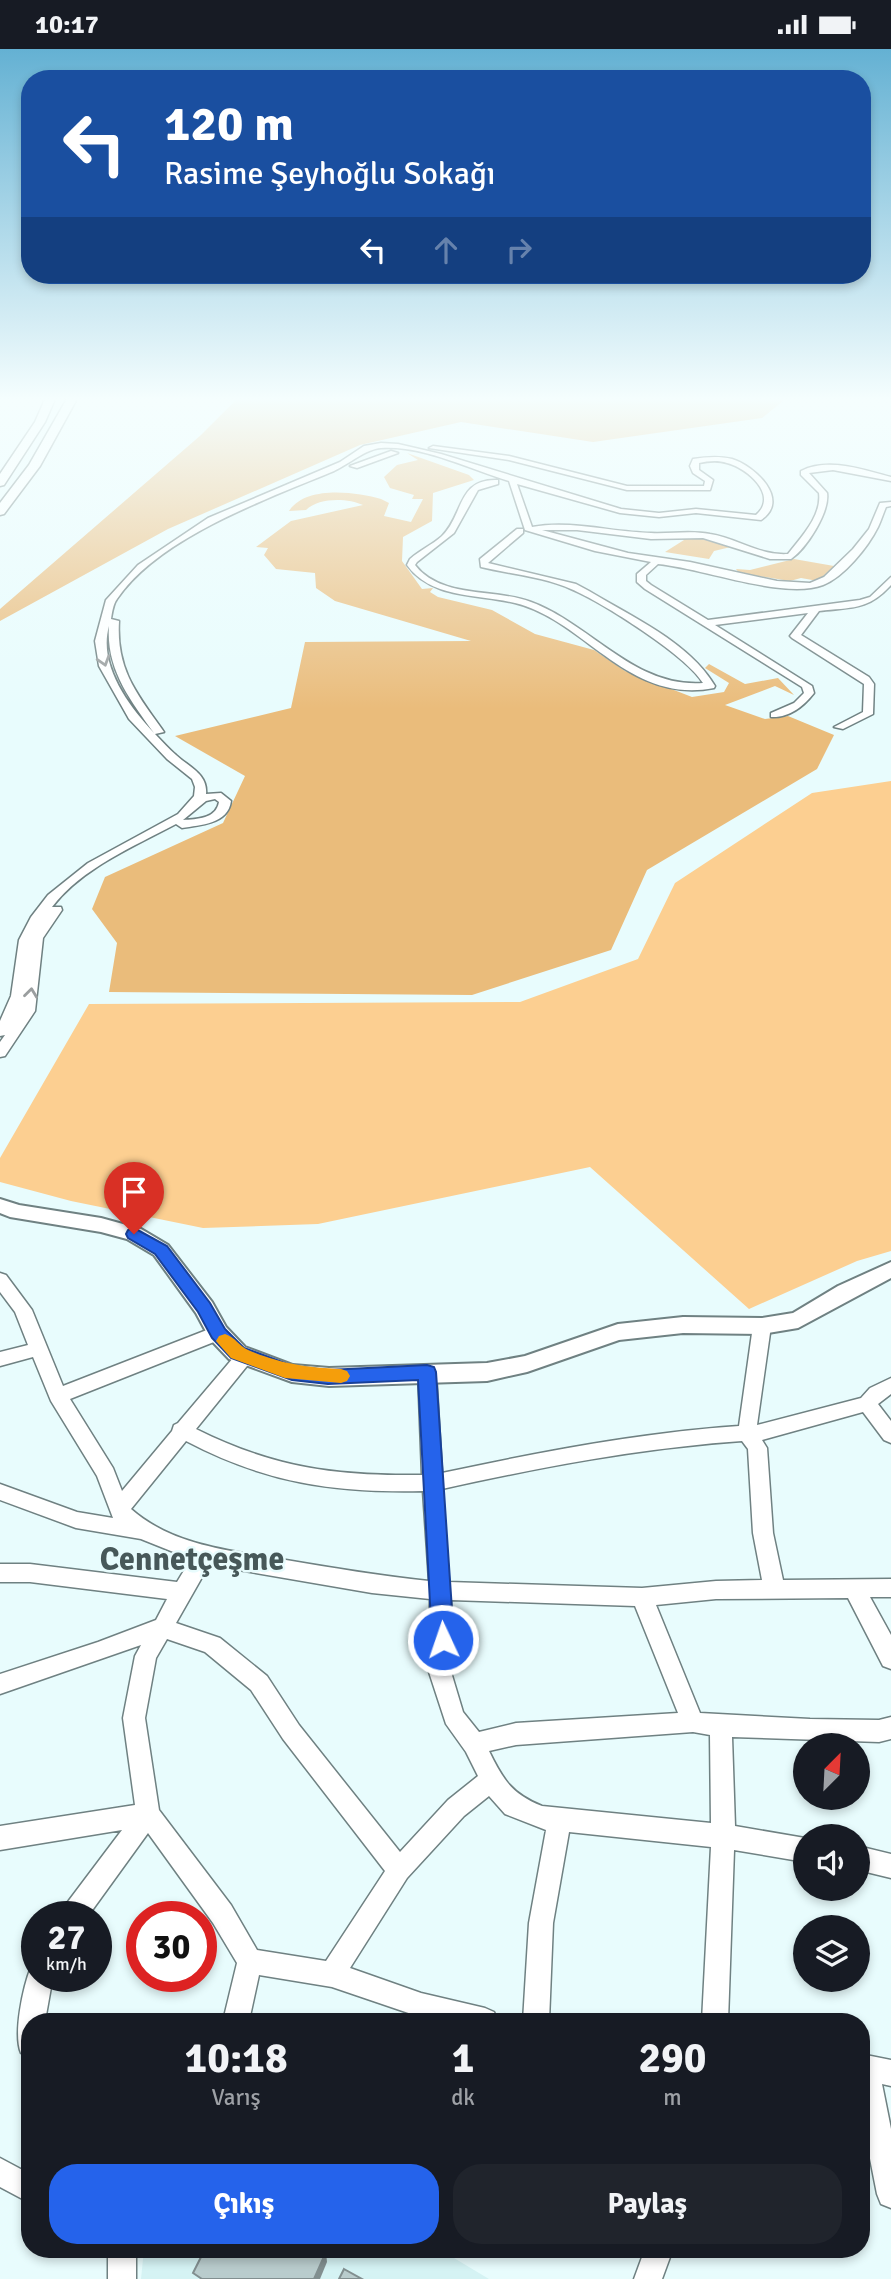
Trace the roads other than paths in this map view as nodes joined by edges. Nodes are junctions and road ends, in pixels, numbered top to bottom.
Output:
1 (256, 501) edge
2 (265, 501) edge
3 (465, 501) edge
4 (513, 501) edge
5 (581, 501) edge
6 (768, 501) edge
7 (824, 501) edge
8 (891, 504) edge
9 (878, 511) junction
10 (891, 516) edge
11 (527, 530) junction
12 (655, 562) junction
13 (891, 580) edge
14 (816, 609) junction
15 (708, 623) junction
16 (775, 715) dead end
17 (839, 727) dead end
18 (211, 796) junction
19 (194, 806) junction
20 (0, 1032) edge
21 (0, 1053) edge
22 (0, 1206) edge
23 (891, 1269) edge
24 (1, 1283) edge
25 (762, 1326) junction
26 (218, 1333) junction
27 (39, 1349) junction
28 (246, 1356) junction
29 (0, 1359) edge
30 (427, 1372) junction
31 (891, 1385) edge
32 (58, 1397) junction
33 (867, 1404) junction
34 (181, 1430) junction
35 (747, 1433) junction
36 (891, 1435) edge
37 (433, 1483) junction
38 (0, 1492) edge
39 (118, 1510) junction
40 (142, 1531) junction
41 (204, 1555) junction
42 (0, 1573) edge
43 (774, 1588) junction
44 (854, 1588) junction
45 (891, 1588) edge
46 (440, 1591) junction
47 (182, 1593) junction
48 (642, 1597) junction
49 (161, 1627) junction
50 (891, 1659) edge
51 (0, 1684) edge
52 (693, 1722) junction
53 (721, 1726) junction
54 (891, 1728) edge
55 (474, 1744) junction
56 (491, 1780) junction
57 (148, 1814) junction
58 (559, 1822) junction
59 (723, 1836) junction
60 (0, 1838) edge
61 (793, 1848) edge
62 (870, 1861) edge
63 (891, 1865) edge
64 (399, 1870) junction
65 (84, 1901) edge
66 (250, 1961) junction
67 (332, 1974) junction
68 (37, 1992) edge
69 (33, 2013) edge
70 (238, 2013) edge
71 (451, 2013) edge
72 (536, 2013) edge
73 (715, 2013) edge
74 (872, 2069) edge
75 (0, 2172) edge
76 (21, 2184) edge
77 (891, 2194) edge
78 (122, 2258) edge
79 (656, 2258) edge
80 (122, 2279) edge
81 (648, 2279) edge

1 -> 19 street
2 - 18 street
3 - 11 street
4 - 11 street
5 - 6 street
7 - 11 street
8 - 9 street
9 - 10 street
9 - 12 street
11 - 12 street
12 - 15 street
13 - 14 street
14 - 15 street
14 - 17 street
15 - 16 street
18 - 19 street
21 -> 18 street
19 - 20 street
22 - 26 main road
23 - 25 main road
24 - 27 street
25 - 30 main road
25 - 35 street
26 - 28 main road
26 - 32 street
27 - 29 street
27 - 32 street
28 - 30 main road
28 - 34 street
30 - 37 street
31 - 33 street
32 - 39 street
33 - 35 street
33 - 36 street
34 - 37 street
34 - 39 street
35 - 37 street
35 - 43 street
37 - 46 street
38 - 40 street
39 - 40 street
40 - 41 street
41 - 46 street
41 - 47 street
42 - 47 street
43 - 44 street
43 - 48 street
44 - 45 street
44 - 50 street
46 - 48 street
46 - 55 street
47 - 49 street
48 - 52 street
49 - 51 street
49 - 57 street
49 - 64 street
52 - 53 street
52 - 55 street
53 - 54 street
53 - 59 street
55 - 56 street
56 - 58 street
56 - 64 street
57 - 60 street
57 - 65 street
57 - 66 street
58 - 59 street
58 - 72 street
59 - 61 street
59 - 73 street
62 - 63 street
64 - 67 street
66 - 67 street
66 - 70 street
67 - 71 street
68 - 69 street
74 - 77 street
75 - 76 street
78 - 80 street
79 - 81 street

